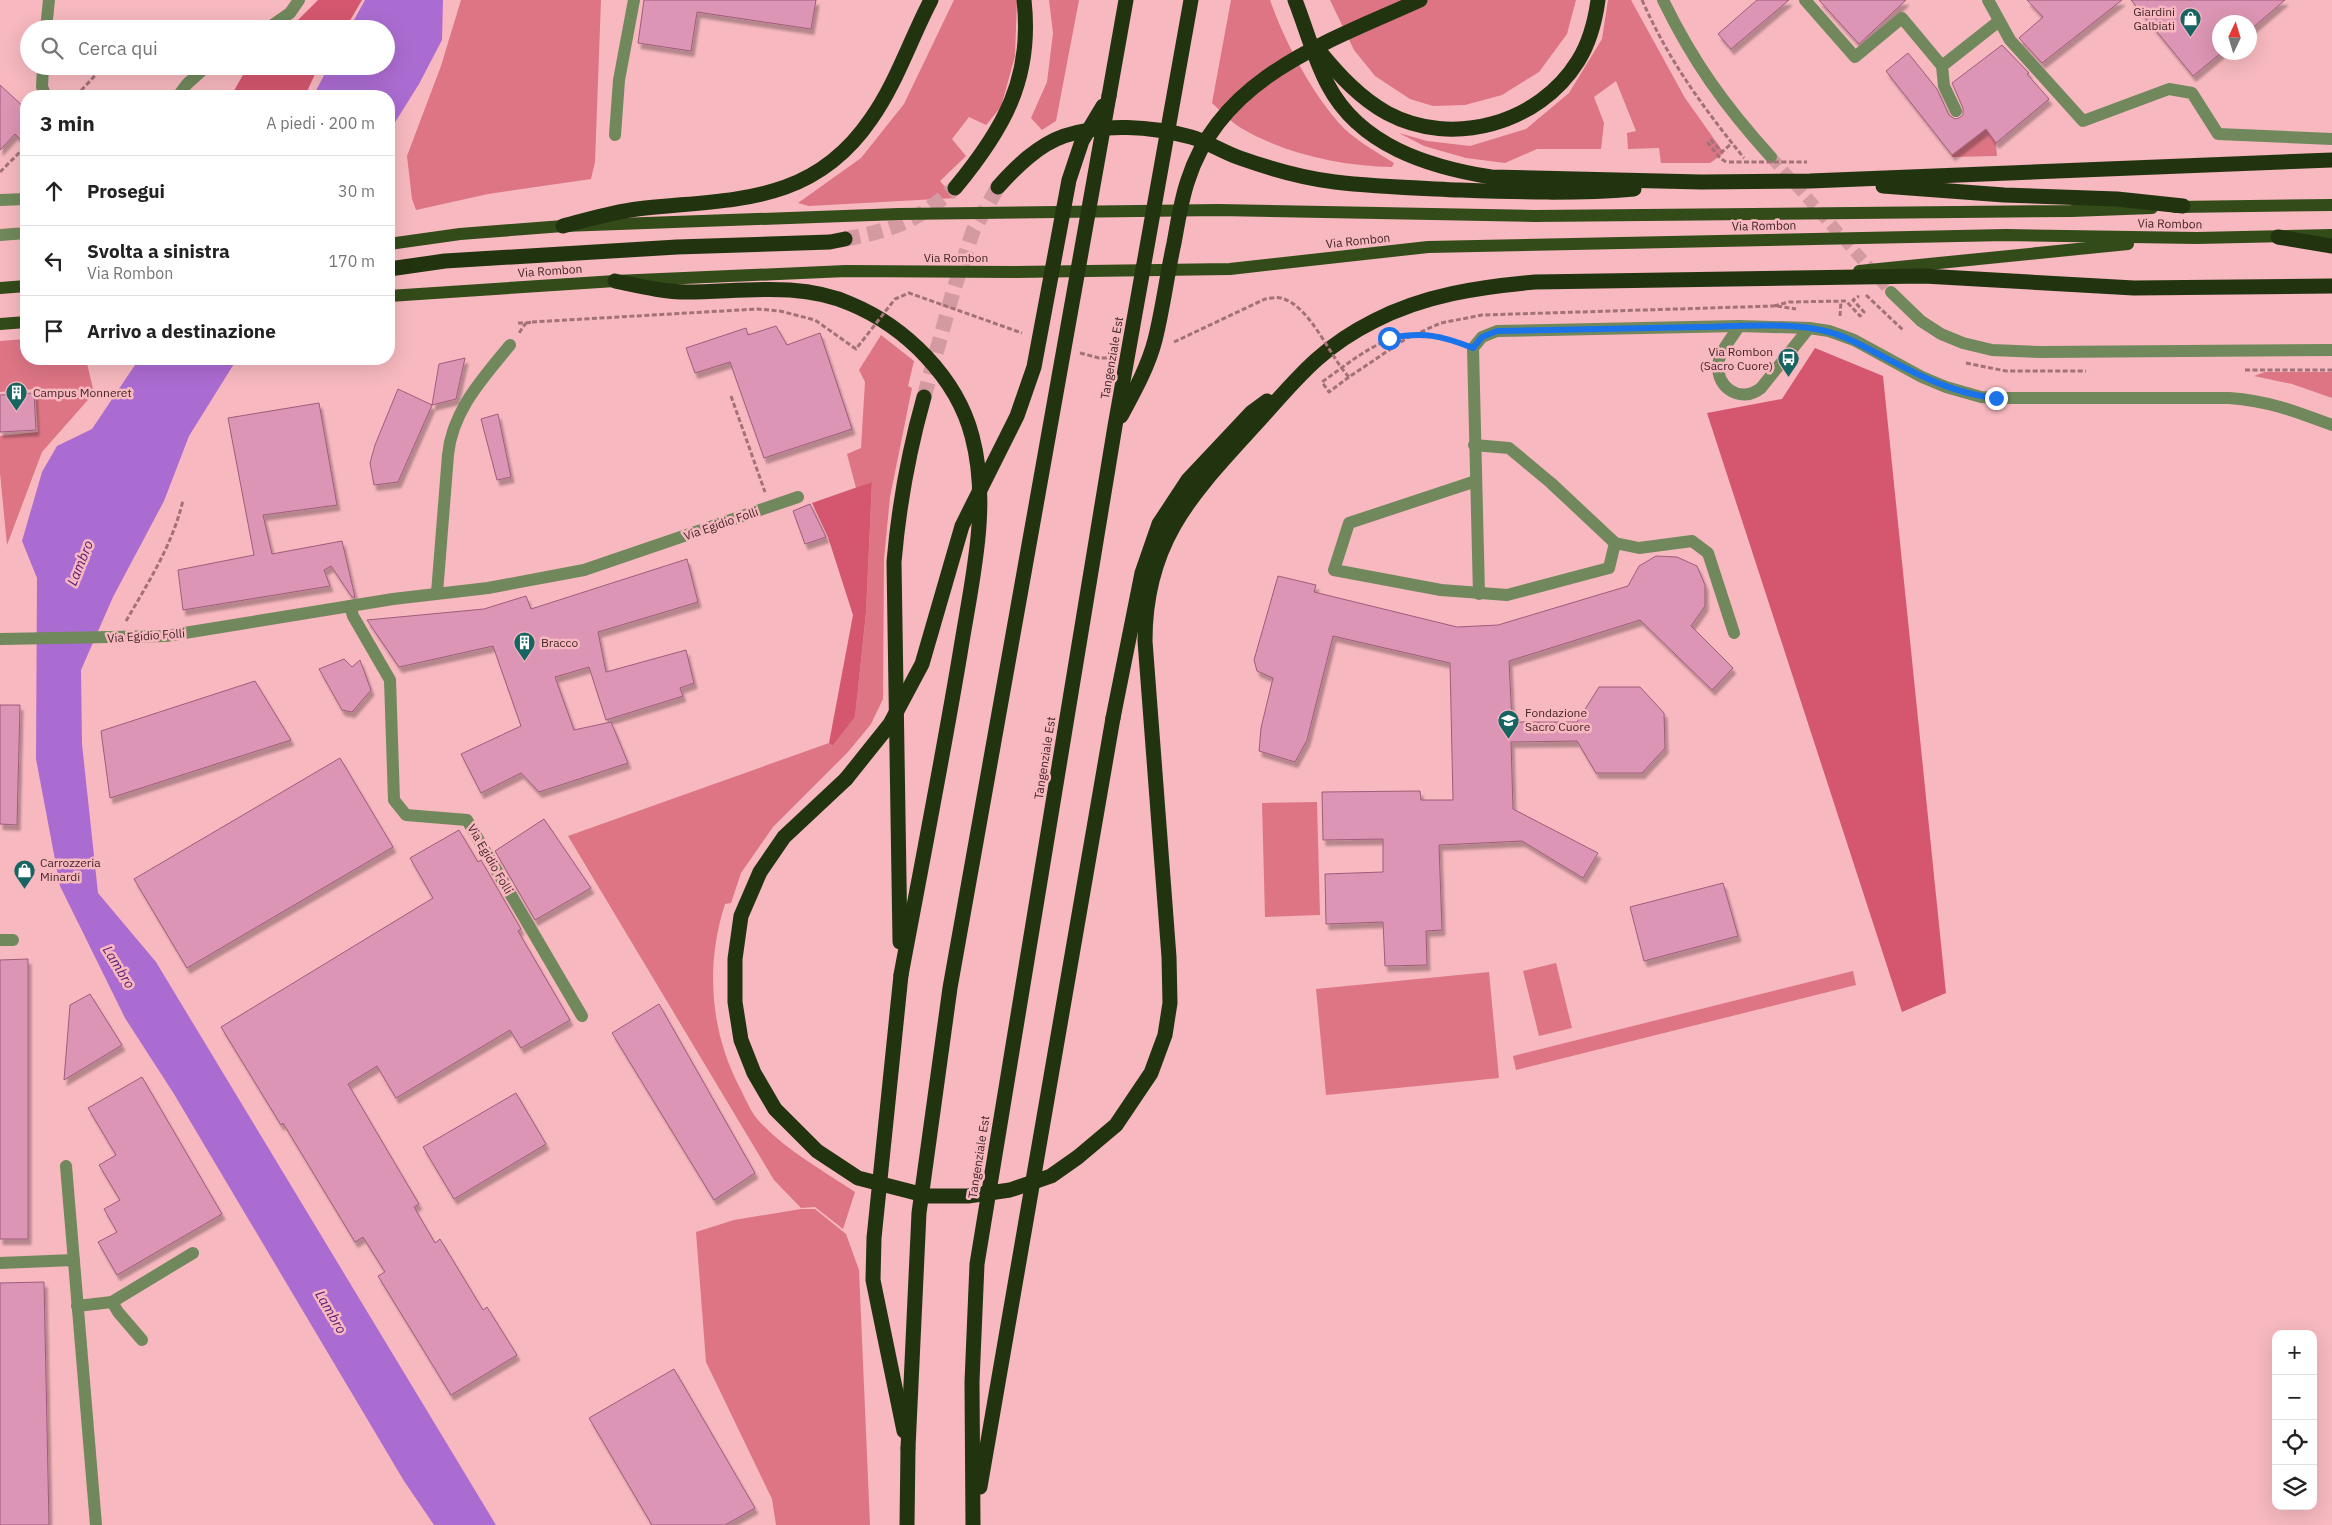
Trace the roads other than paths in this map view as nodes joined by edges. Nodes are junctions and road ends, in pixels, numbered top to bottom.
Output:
1 (49, 0) edge
2 (299, 0) edge
3 (634, 0) edge
4 (924, 0) edge
5 (931, 0) edge
6 (1024, 0) edge
7 (1126, 0) edge
8 (1192, 0) edge
9 (1295, 0) edge
10 (1420, 0) edge
11 (1598, 0) edge
12 (1663, 0) edge
13 (1805, 0) edge
14 (1988, 0) edge
15 (47, 20) edge
16 (280, 20) edge
17 (1999, 21) junction
18 (914, 33) junction
19 (1310, 40) junction
20 (1942, 66) junction
21 (43, 75) edge
22 (198, 75) edge
23 (43, 90) edge
24 (182, 90) edge
25 (1109, 96) junction
26 (1956, 111) dead end
27 (615, 135) dead end
28 (2332, 139) edge
29 (1771, 157) tunnel mouth
30 (2332, 160) edge
31 (1810, 181) junction
32 (1701, 182) junction
33 (998, 187) tunnel mouth
34 (955, 188) tunnel mouth
35 (20, 199) edge
36 (0, 200) edge
37 (2332, 205) edge
38 (2183, 206) junction
39 (563, 226) junction
40 (20, 233) edge
41 (0, 235) edge
42 (2332, 235) edge
43 (2278, 237) junction
44 (2197, 238) junction
45 (845, 239) tunnel mouth
46 (395, 243) edge
47 (2332, 246) edge
48 (395, 268) edge
49 (1816, 277) junction
50 (615, 280) junction
51 (20, 286) edge
52 (2332, 286) edge
53 (0, 288) edge
54 (1890, 292) tunnel mouth
55 (395, 296) edge
56 (20, 322) edge
57 (0, 324) edge
58 (1740, 326) junction
59 (1809, 328) junction
60 (510, 345) dead end
61 (2332, 348) edge
62 (1287, 387) junction
63 (924, 397) tunnel mouth
64 (2332, 425) edge
65 (1115, 426) junction
66 (1474, 445) junction
67 (1476, 481) junction
68 (798, 497) dead end
69 (1615, 543) junction
70 (437, 593) junction
71 (1479, 594) junction
72 (350, 606) junction
73 (1734, 633) dead end
74 (0, 640) edge
75 (0, 940) edge
76 (13, 940) dead end
77 (901, 975) junction
78 (582, 1016) dead end
79 (66, 1166) dead end
80 (193, 1253) dead end
81 (74, 1260) junction
82 (0, 1263) edge
83 (112, 1302) junction
84 (78, 1306) junction
85 (142, 1340) dead end
86 (908, 1448) junction
87 (96, 1525) edge
88 (907, 1525) edge
89 (973, 1525) edge

1 - 15 street
2 - 16 street
3 - 27 street
4 - 18 highway
5 - 18 highway
6 - 34 highway
7 - 25 highway
8 - 65 highway, Tangenziale Est, bridge
9 - 19 highway
10 - 65 highway, bridge
11 - 19 highway
12 - 29 street
13 - 20 street
14 - 17 street
17 - 20 street
17 - 28 street
18 - 39 highway
19 - 32 highway
20 - 26 street
21 - 23 street
22 - 24 street
25 - 62 highway, bridge
25 - 86 highway, bridge
30 - 31 highway
31 - 32 highway
31 - 38 highway
32 - 33 highway
35 - 36 street
37 - 38 main road, Via Rombon
38 - 39 main road, Via Rombon
39 - 46 main road, Via Rombon
40 - 41 street
42 - 43 main road, Via Rombon
43 - 44 main road, Via Rombon
43 - 47 highway
44 - 49 main road
44 - 50 main road, Via Rombon
45 - 48 highway
49 - 52 highway
49 - 62 highway
50 - 55 main road, Via Rombon
50 - 77 highway
51 - 53 main road
54 - 61 street
56 - 57 main road
58 - 59 street
58 - 59 street
58 - 66 street
59 - 64 street
60 - 70 street
62 - 89 highway, bridge
63 - 77 highway
65 - 89 highway, Tangenziale Est, bridge
66 - 67 street
66 - 69 street
67 - 71 street
67 - 71 street
68 - 70 street, Via Egidio Folli
69 - 71 street
69 - 73 street
70 - 72 street, Via Egidio Folli
72 - 74 street, Via Egidio Folli
72 - 78 street, Via Egidio Folli
75 - 76 street
77 - 86 highway, bridge
79 - 81 street
80 - 83 street
81 - 82 street
81 - 84 street
83 - 84 street
83 - 85 street
84 - 87 street
86 - 88 highway

